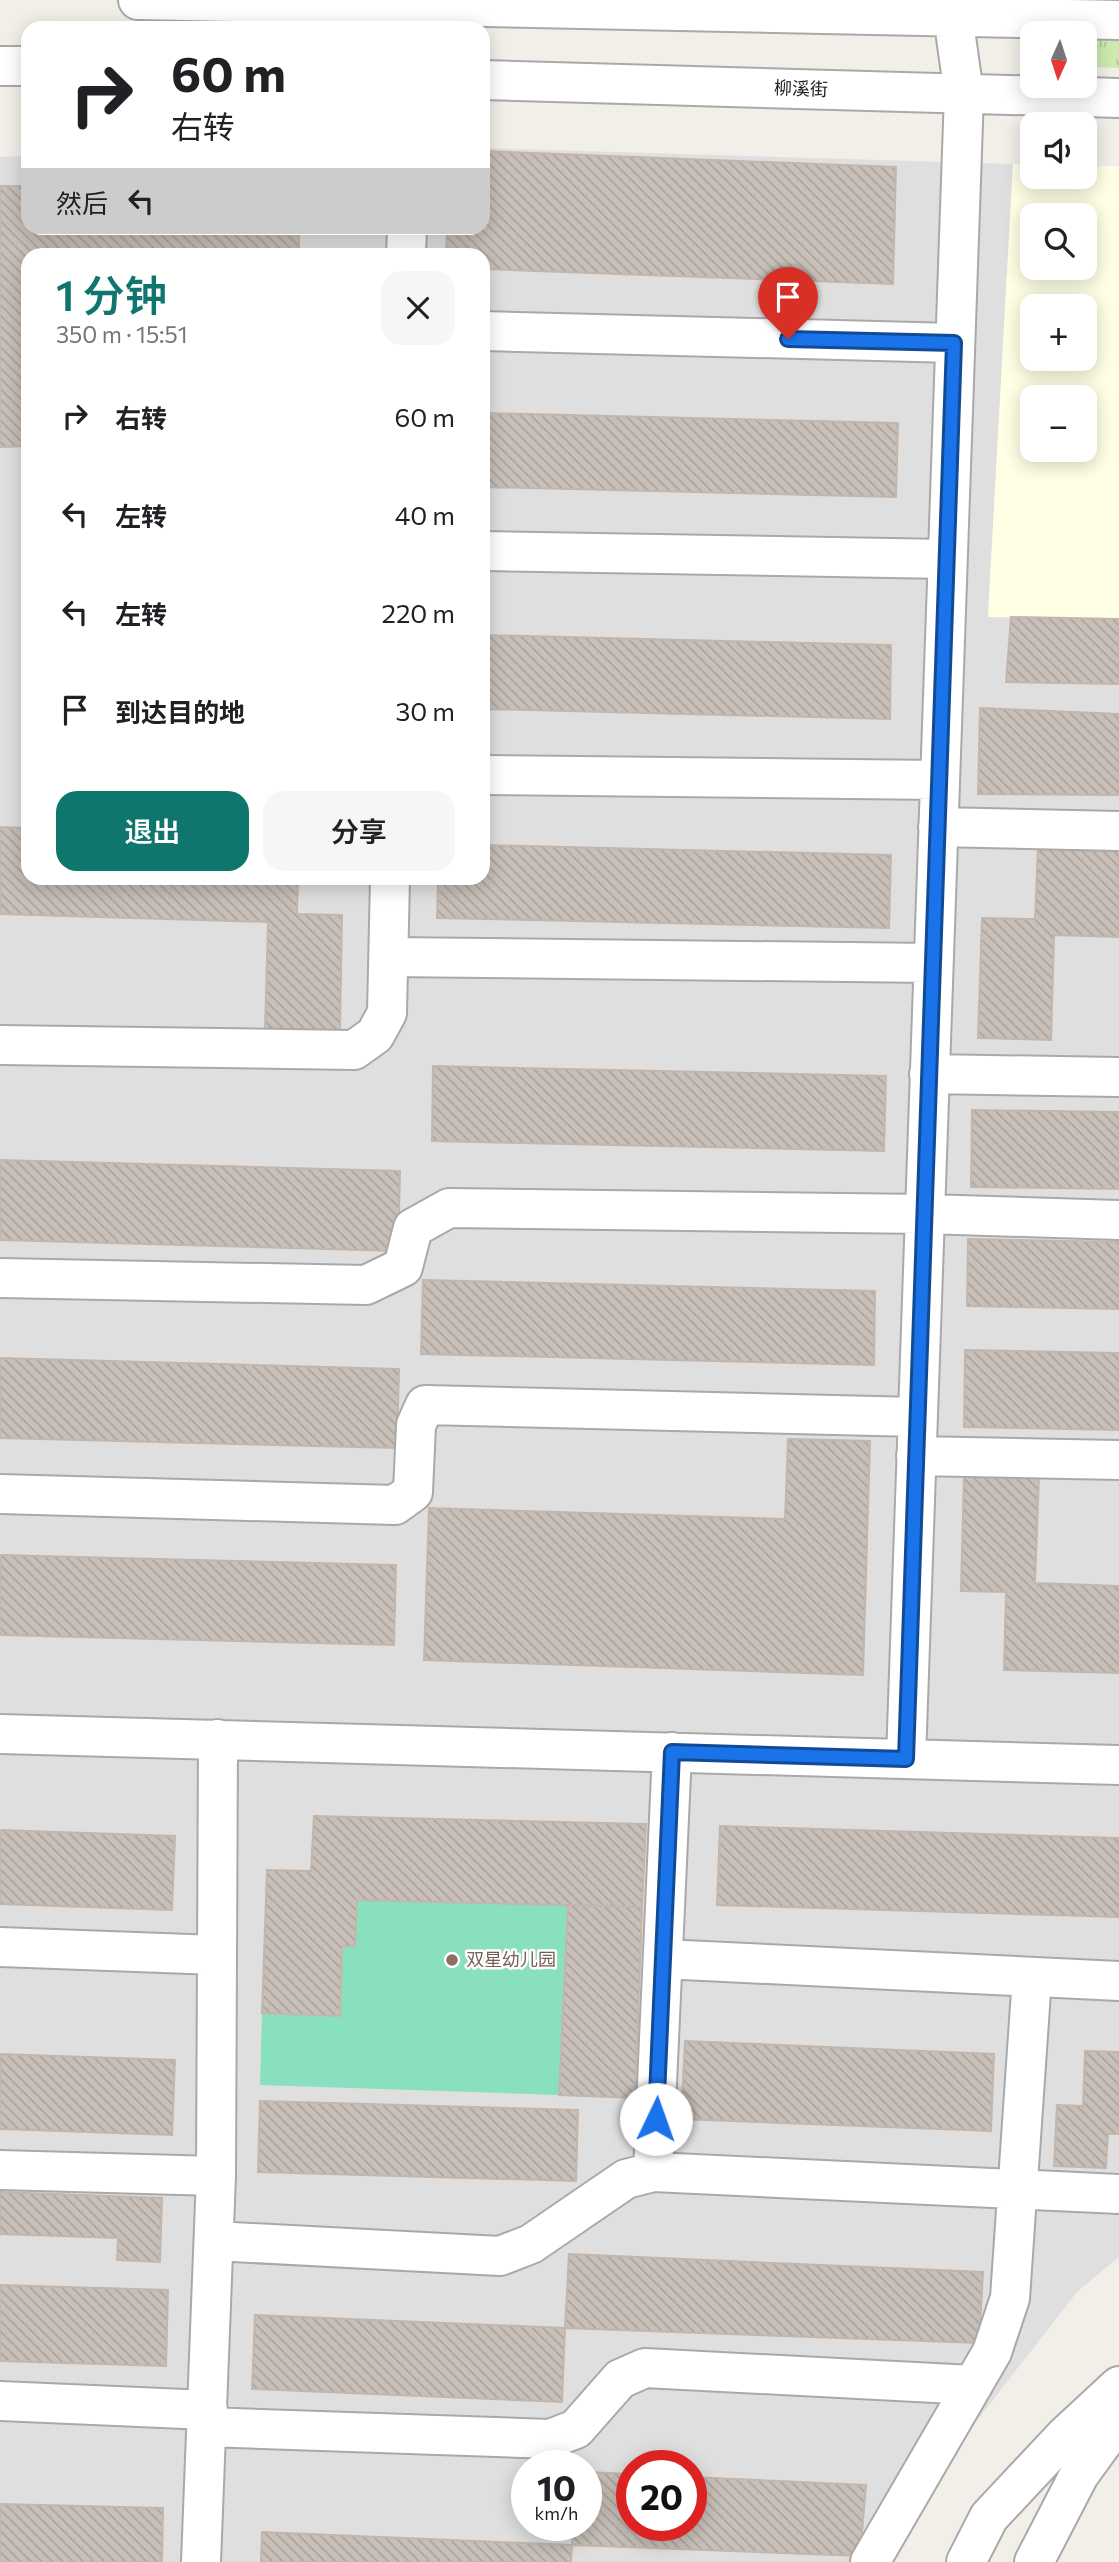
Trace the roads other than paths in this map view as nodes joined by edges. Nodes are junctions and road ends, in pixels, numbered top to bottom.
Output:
1 (138, 0) edge
2 (953, 8) edge
3 (1119, 20) edge
4 (0, 66) edge
5 (21, 66) edge
6 (490, 80) edge
7 (964, 94) junction
8 (1119, 98) edge
9 (490, 331) edge
10 (954, 343) junction
11 (490, 551) edge
12 (947, 559) junction
13 (490, 775) edge
14 (939, 780) junction
15 (937, 827) junction
16 (1119, 831) edge
17 (390, 885) edge
18 (389, 957) junction
19 (933, 963) junction
20 (0, 1045) edge
21 (929, 1074) junction
22 (1119, 1077) edge
23 (925, 1214) junction
24 (1119, 1220) edge
25 (0, 1278) edge
26 (917, 1417) junction
27 (916, 1456) junction
28 (1119, 1460) edge
29 (0, 1494) edge
30 (0, 1734) edge
31 (218, 1739) junction
32 (672, 1752) junction
33 (906, 1759) junction
34 (1119, 1765) edge
35 (0, 1947) edge
36 (217, 1955) junction
37 (663, 1959) junction
38 (1032, 1977) junction
39 (1119, 1981) edge
40 (0, 2170) edge
41 (653, 2172) junction
42 (216, 2176) junction
43 (1018, 2190) junction
44 (1119, 2194) edge
45 (214, 2241) junction
46 (973, 2385) junction
47 (1119, 2386) edge
48 (0, 2401) edge
49 (208, 2418) junction
50 (1119, 2420) edge
51 (201, 2562) edge
52 (870, 2562) edge
53 (967, 2562) edge
54 (1034, 2562) edge

1 - 2 street
2 - 3 street
2 - 7 street
4 - 5 street
6 - 7 street, 柳溪街
7 - 8 street, 柳溪街
7 - 10 street
9 - 10 street
10 - 12 street
11 - 12 street
12 - 14 street
13 - 14 street
14 - 15 street
15 - 16 street
15 - 19 street
17 - 18 street
18 - 19 street
18 - 20 street
19 - 21 street
21 - 22 street
21 - 23 street
23 - 24 street
23 - 25 street
23 - 26 street
26 - 27 street
26 - 29 street
27 - 28 street
27 - 33 street
30 - 31 street
31 - 32 street
31 - 36 street
32 - 33 street
32 - 37 street
33 - 34 street
35 - 36 street
36 - 42 street
37 - 38 street
37 - 41 street
38 - 39 street
38 - 43 street
40 - 42 street
41 - 43 street
41 - 45 street
42 - 45 street
43 - 44 street
43 - 46 street
45 - 49 street
46 - 49 street
46 - 52 street
47 - 53 street
48 - 49 street
49 - 51 street
50 - 54 street

